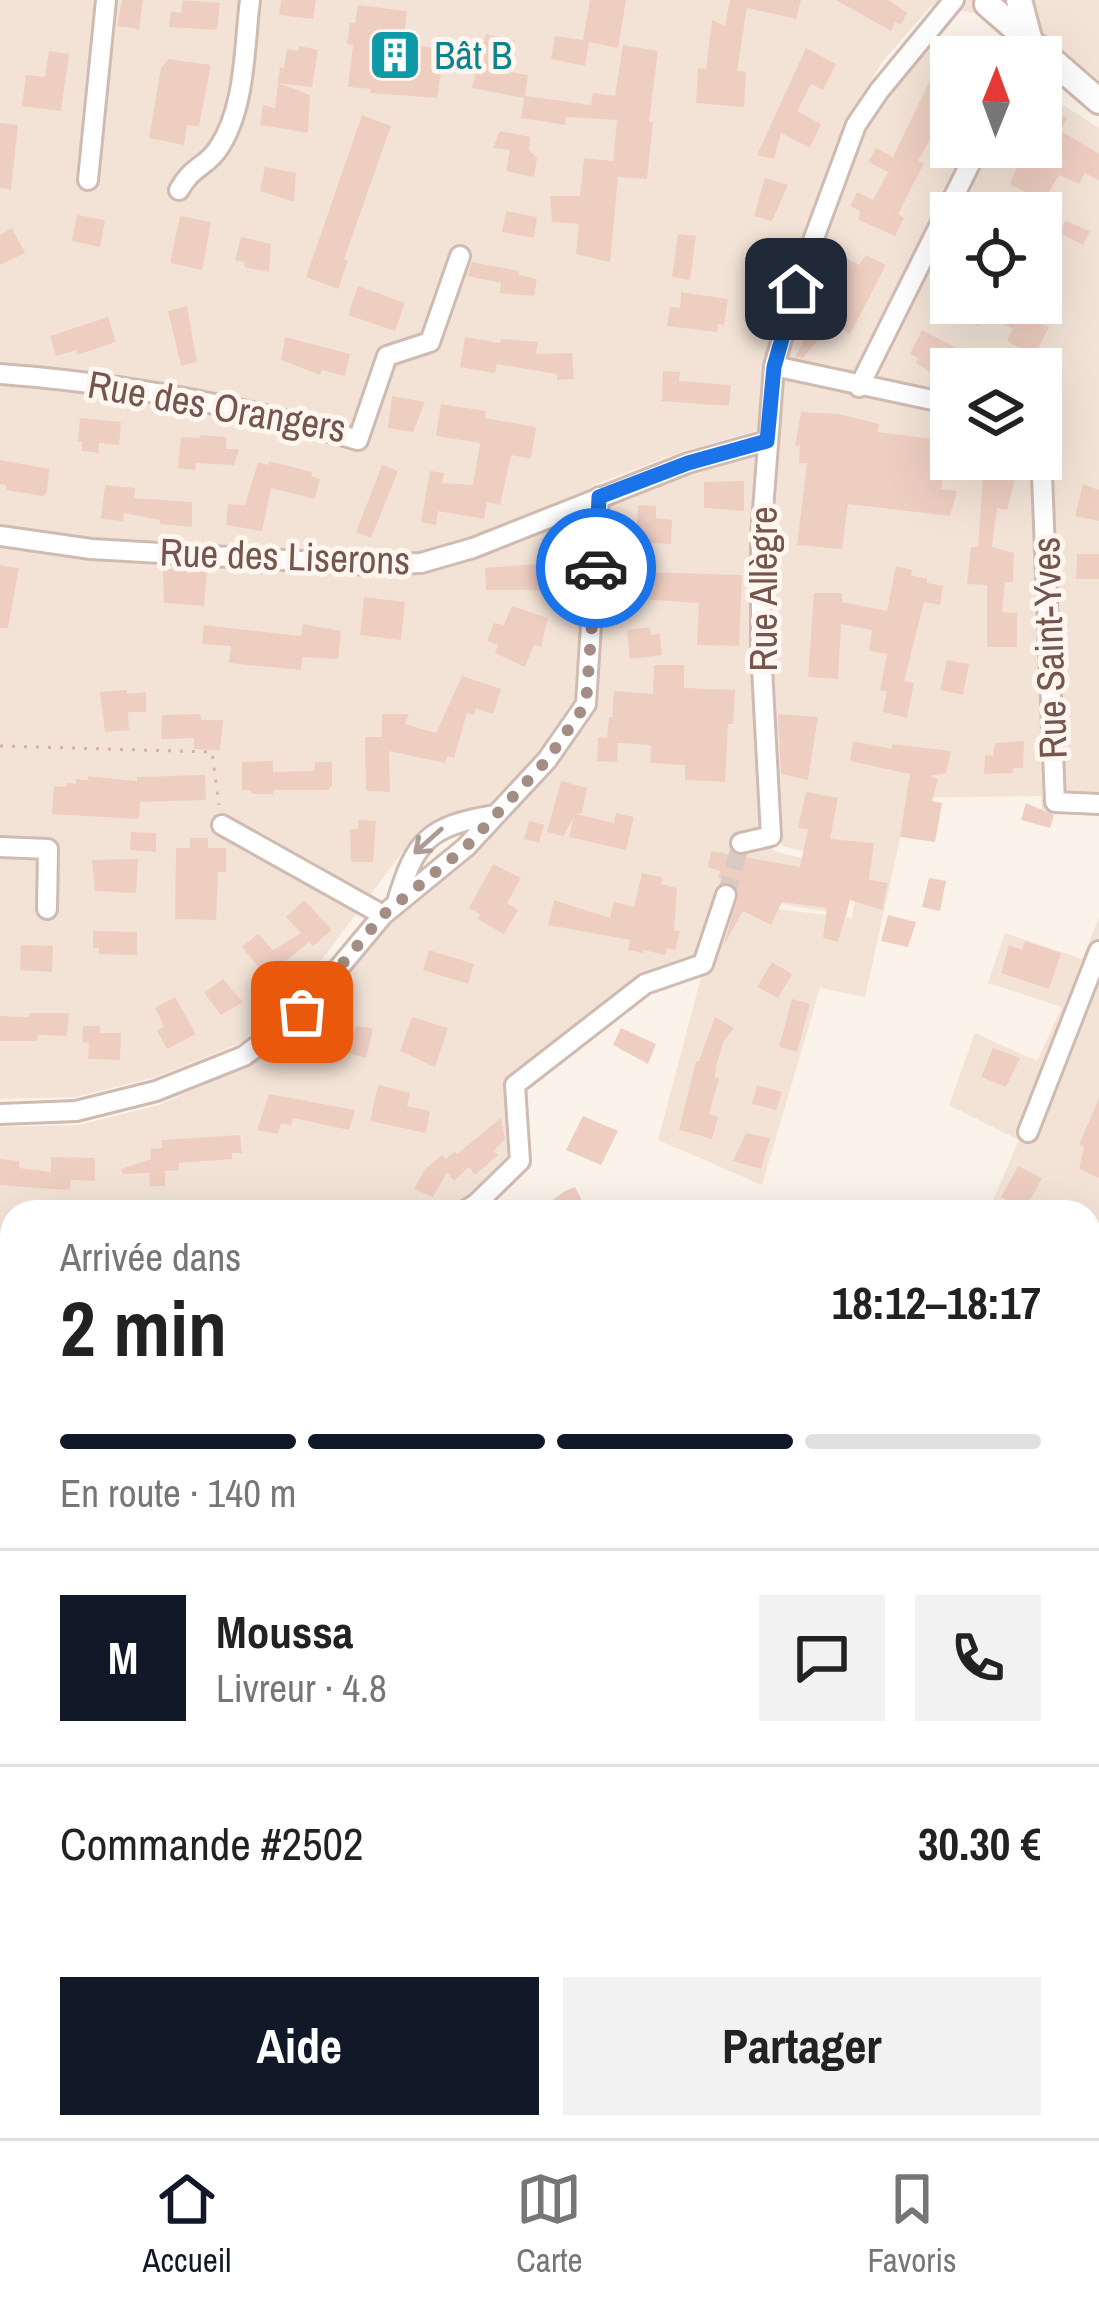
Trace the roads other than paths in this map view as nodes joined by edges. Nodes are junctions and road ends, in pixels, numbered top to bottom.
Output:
1 (106, 0) edge
2 (250, 0) edge
3 (957, 0) edge
4 (1019, 0) edge
5 (993, 2) edge
6 (1027, 36) edge
7 (1028, 36) edge
8 (1062, 68) edge
9 (1099, 101) edge
10 (968, 168) edge
11 (88, 181) dead end
12 (179, 190) dead end
13 (460, 256) dead end
14 (774, 367) junction
15 (0, 374) edge
16 (859, 387) junction
17 (930, 400) edge
18 (767, 441) junction
19 (1042, 480) edge
20 (599, 497) junction
21 (0, 536) edge
22 (1099, 804) edge
23 (494, 815) junction
24 (222, 825) road end
25 (741, 843) tunnel mouth
26 (0, 848) edge
27 (726, 896) tunnel mouth
28 (46, 909) dead end
29 (390, 910) junction
30 (1099, 951) edge
31 (0, 1114) edge
32 (1028, 1132) dead end
33 (479, 1200) edge

1 - 11 street
2 - 12 street
3 - 5 main road
3 - 14 street, Rue Allègre
4 - 7 main road
5 - 6 main road
8 - 9 main road
10 - 16 street
13 - 15 street, Rue des Orangers
14 - 16 street
14 - 18 street, Rue Allègre
16 - 17 street
18 - 20 street, Rue des Liserons
18 - 25 street, Rue Allègre
19 - 22 street, Rue Saint-Yves
20 - 21 street, Rue des Liserons
20 - 23 street
23 - 29 street
23 -> 29 street
24 - 29 street
26 - 28 street
27 - 33 street
29 - 31 street
30 - 32 street

